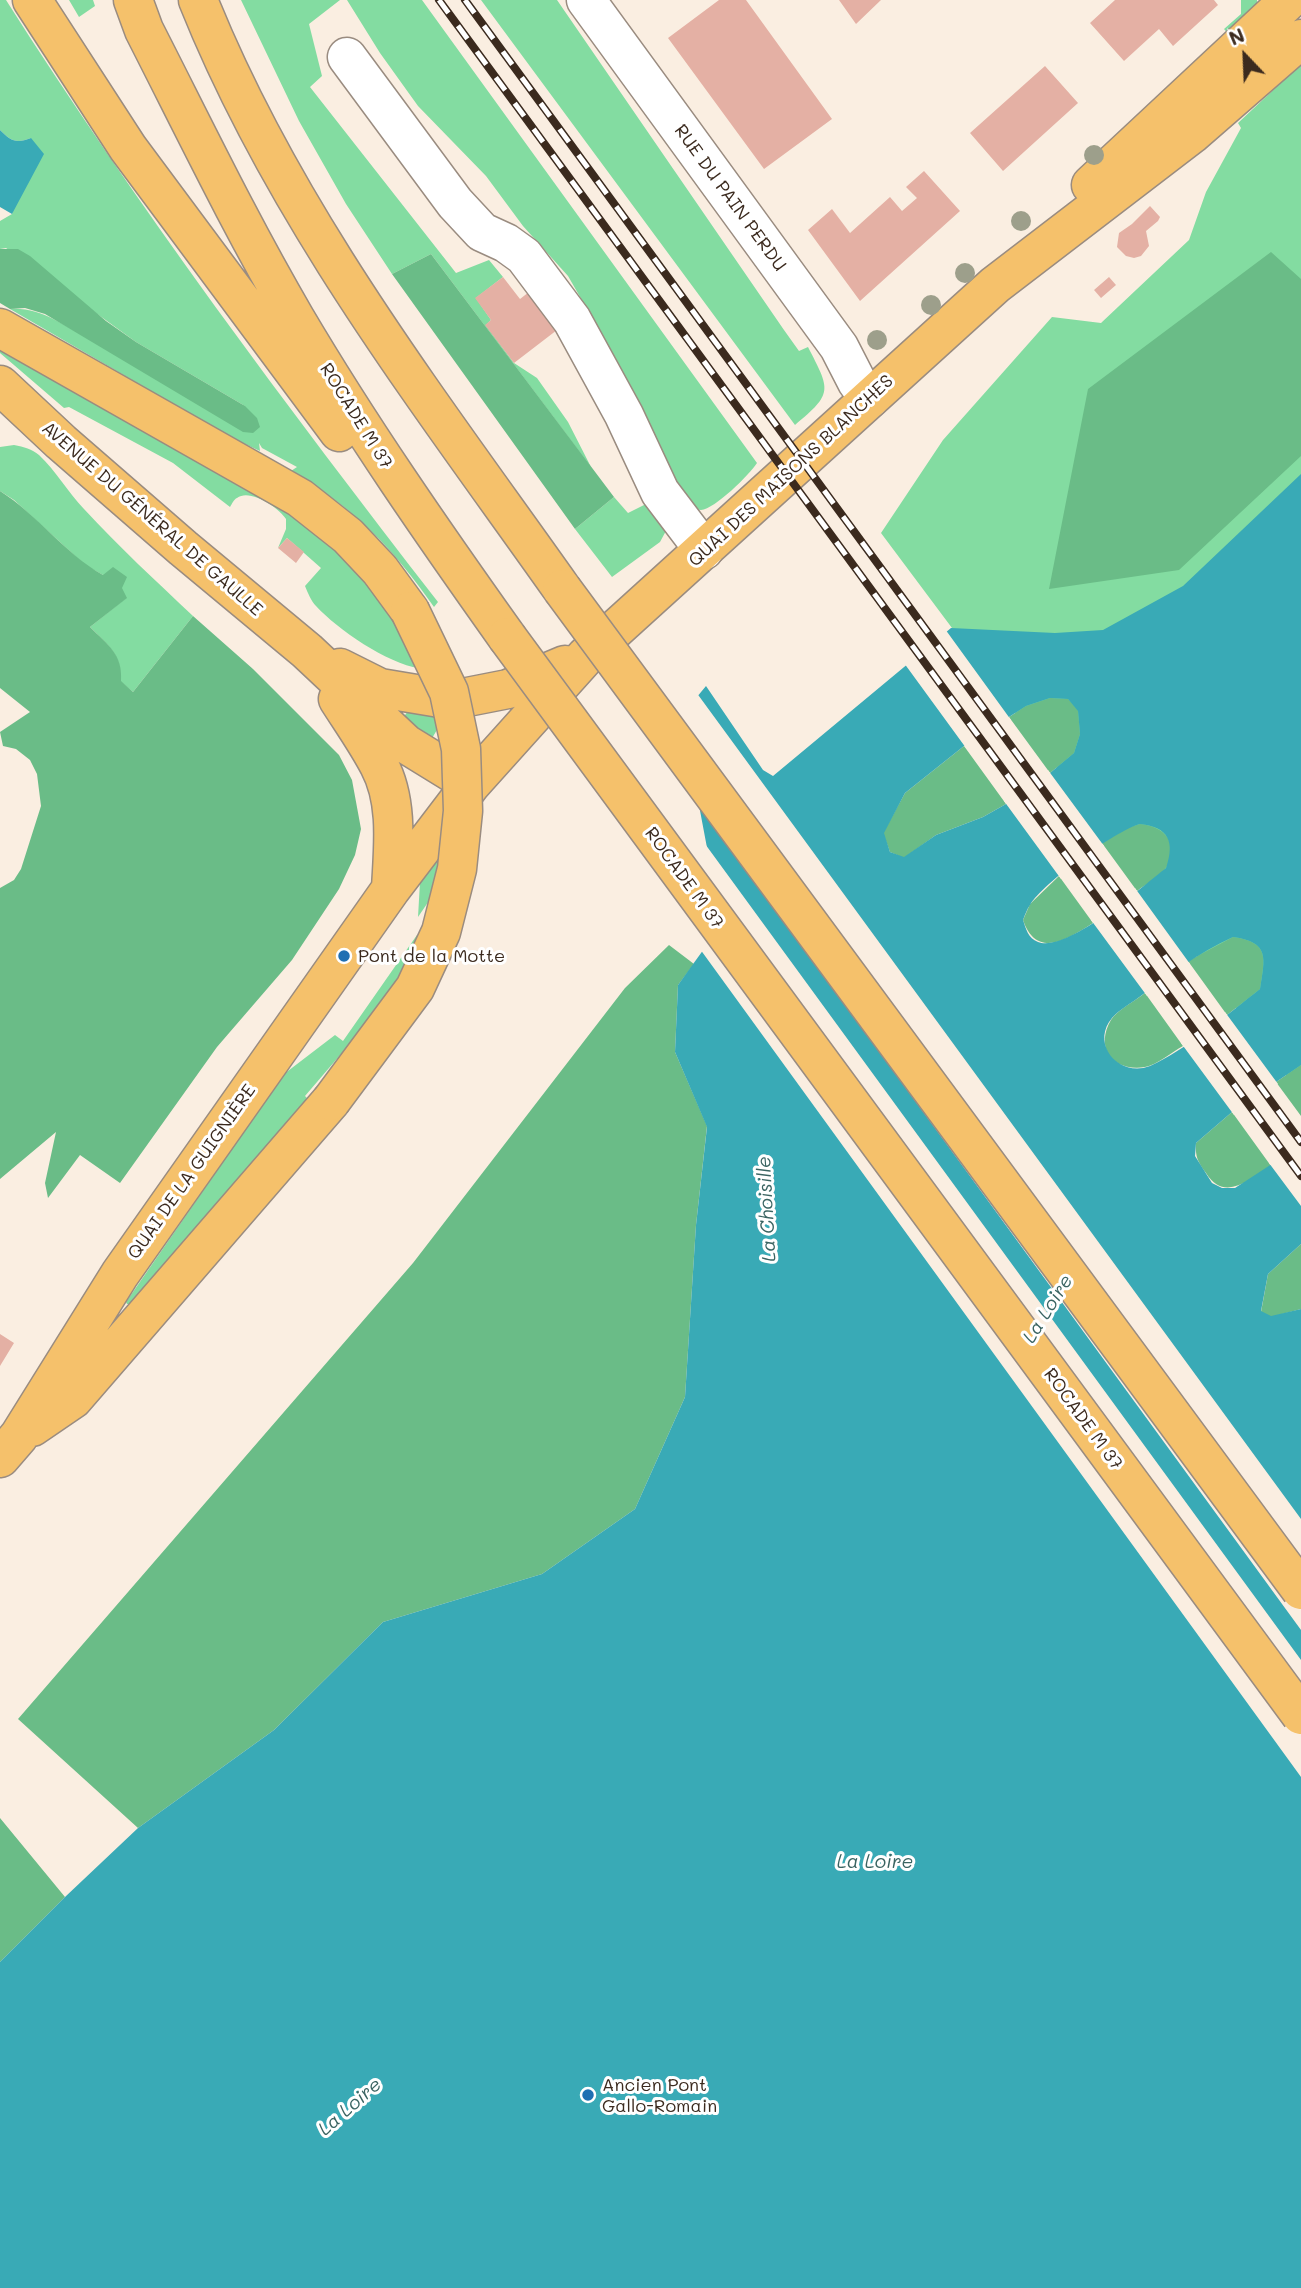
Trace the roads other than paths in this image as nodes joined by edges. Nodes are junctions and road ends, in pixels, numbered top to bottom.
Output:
1 (32, 0) edge
2 (133, 0) edge
3 (198, 0) edge
4 (586, 0) edge
5 (1289, 0) edge
6 (1296, 0) edge
7 (1301, 5) edge
8 (1301, 39) edge
9 (347, 57) dead end
10 (995, 285) junction
11 (0, 328) edge
12 (4, 397) edge
13 (869, 399) junction
14 (434, 533) junction
15 (704, 550) junction
16 (307, 650) junction
17 (586, 656) junction
18 (471, 784) junction
19 (391, 889) junction
20 (9, 1447) edge
21 (1301, 1590) edge
22 (1301, 1715) edge

1 - 14 main road
2 - 14 main road, ROCADE M 37
3 - 21 main road, bridge
4 - 13 street, RUE DU PAIN PERDU
5 - 10 main road, QUAI DES MAISONS BLANCHES
6 - 7 street
8 - 10 main road, QUAI DES MAISONS BLANCHES
9 - 15 street
10 - 13 main road, QUAI DES MAISONS BLANCHES
11 - 20 main road, bridge
12 - 16 main road, AVENUE DU GÉNÉRAL DE GAULLE
13 - 15 main road, QUAI DES MAISONS BLANCHES
14 - 22 main road, ROCADE M 37, bridge
15 - 17 main road, QUAI DES MAISONS BLANCHES
16 - 17 main road
16 - 18 main road
16 - 19 main road
17 - 18 main road, QUAI DE LA GUIGNIÈRE
18 - 19 main road, QUAI DE LA GUIGNIÈRE
19 - 20 main road, QUAI DE LA GUIGNIÈRE

